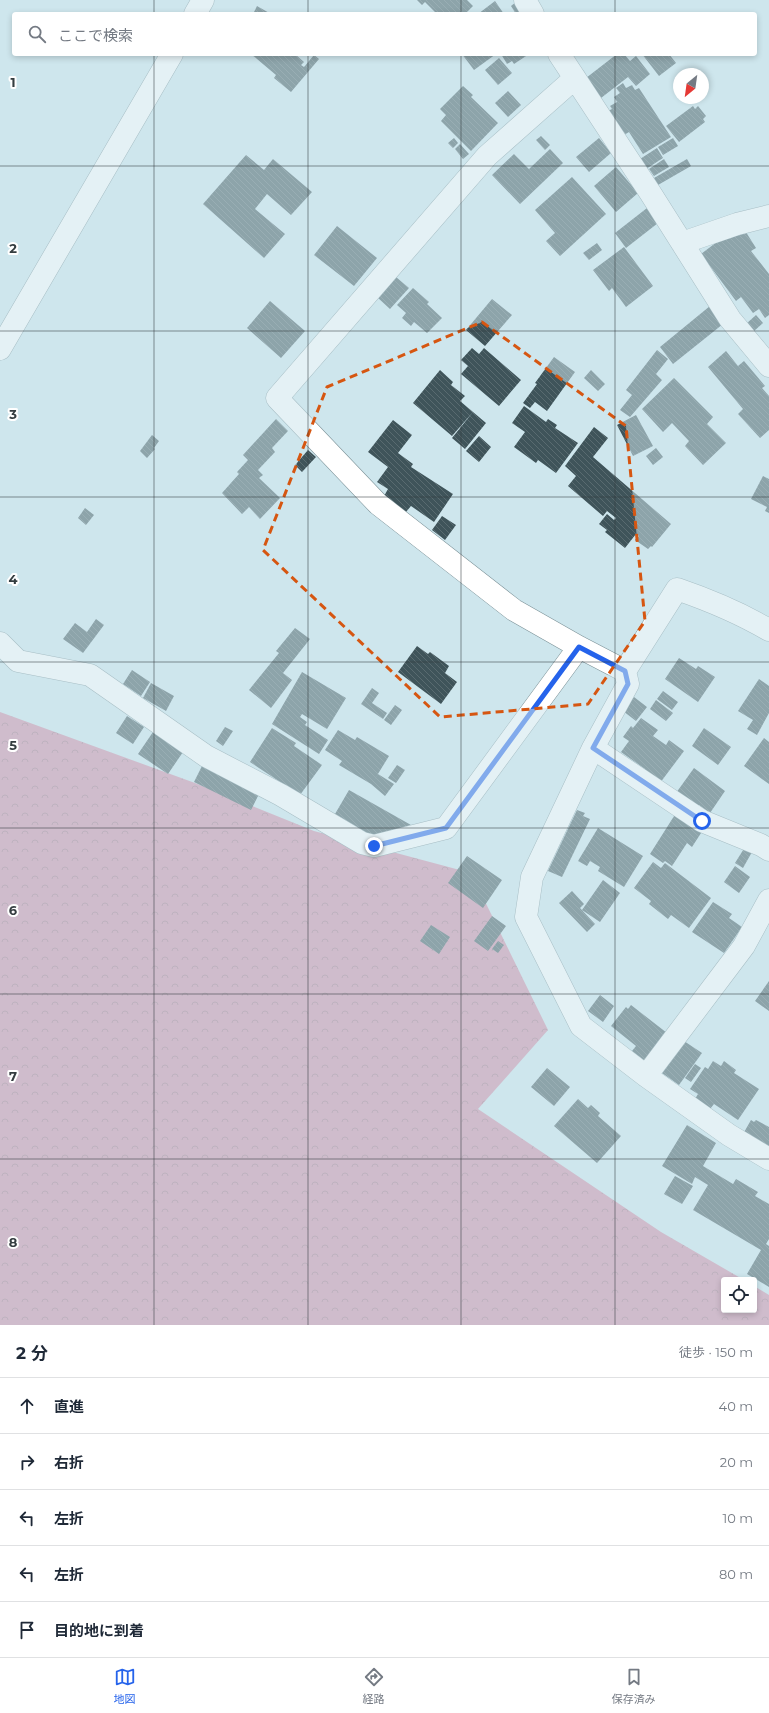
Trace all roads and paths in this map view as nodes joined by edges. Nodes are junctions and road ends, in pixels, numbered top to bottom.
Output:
1 (203, 0) edge
2 (525, 0) edge
3 (196, 12) edge
4 (532, 12) edge
5 (171, 56) edge
6 (560, 56) edge
7 (575, 78) junction
8 (769, 216) edge
9 (682, 243) junction
10 (0, 349) edge
11 (769, 366) edge
12 (769, 630) edge
13 (0, 643) edge
14 (579, 647) junction
15 (625, 671) junction
16 (593, 748) junction
17 (769, 850) edge
18 (769, 900) edge
19 (646, 1076) junction
20 (769, 1159) edge

1 - 3 street
2 - 4 street
5 - 10 street
6 - 7 street
7 - 9 street
7 - 14 street
8 - 9 street
9 - 11 street
12 - 15 street
13 - 14 street
14 - 15 street
15 - 16 street
16 - 17 street
16 - 19 street
18 - 19 street
19 - 20 street

